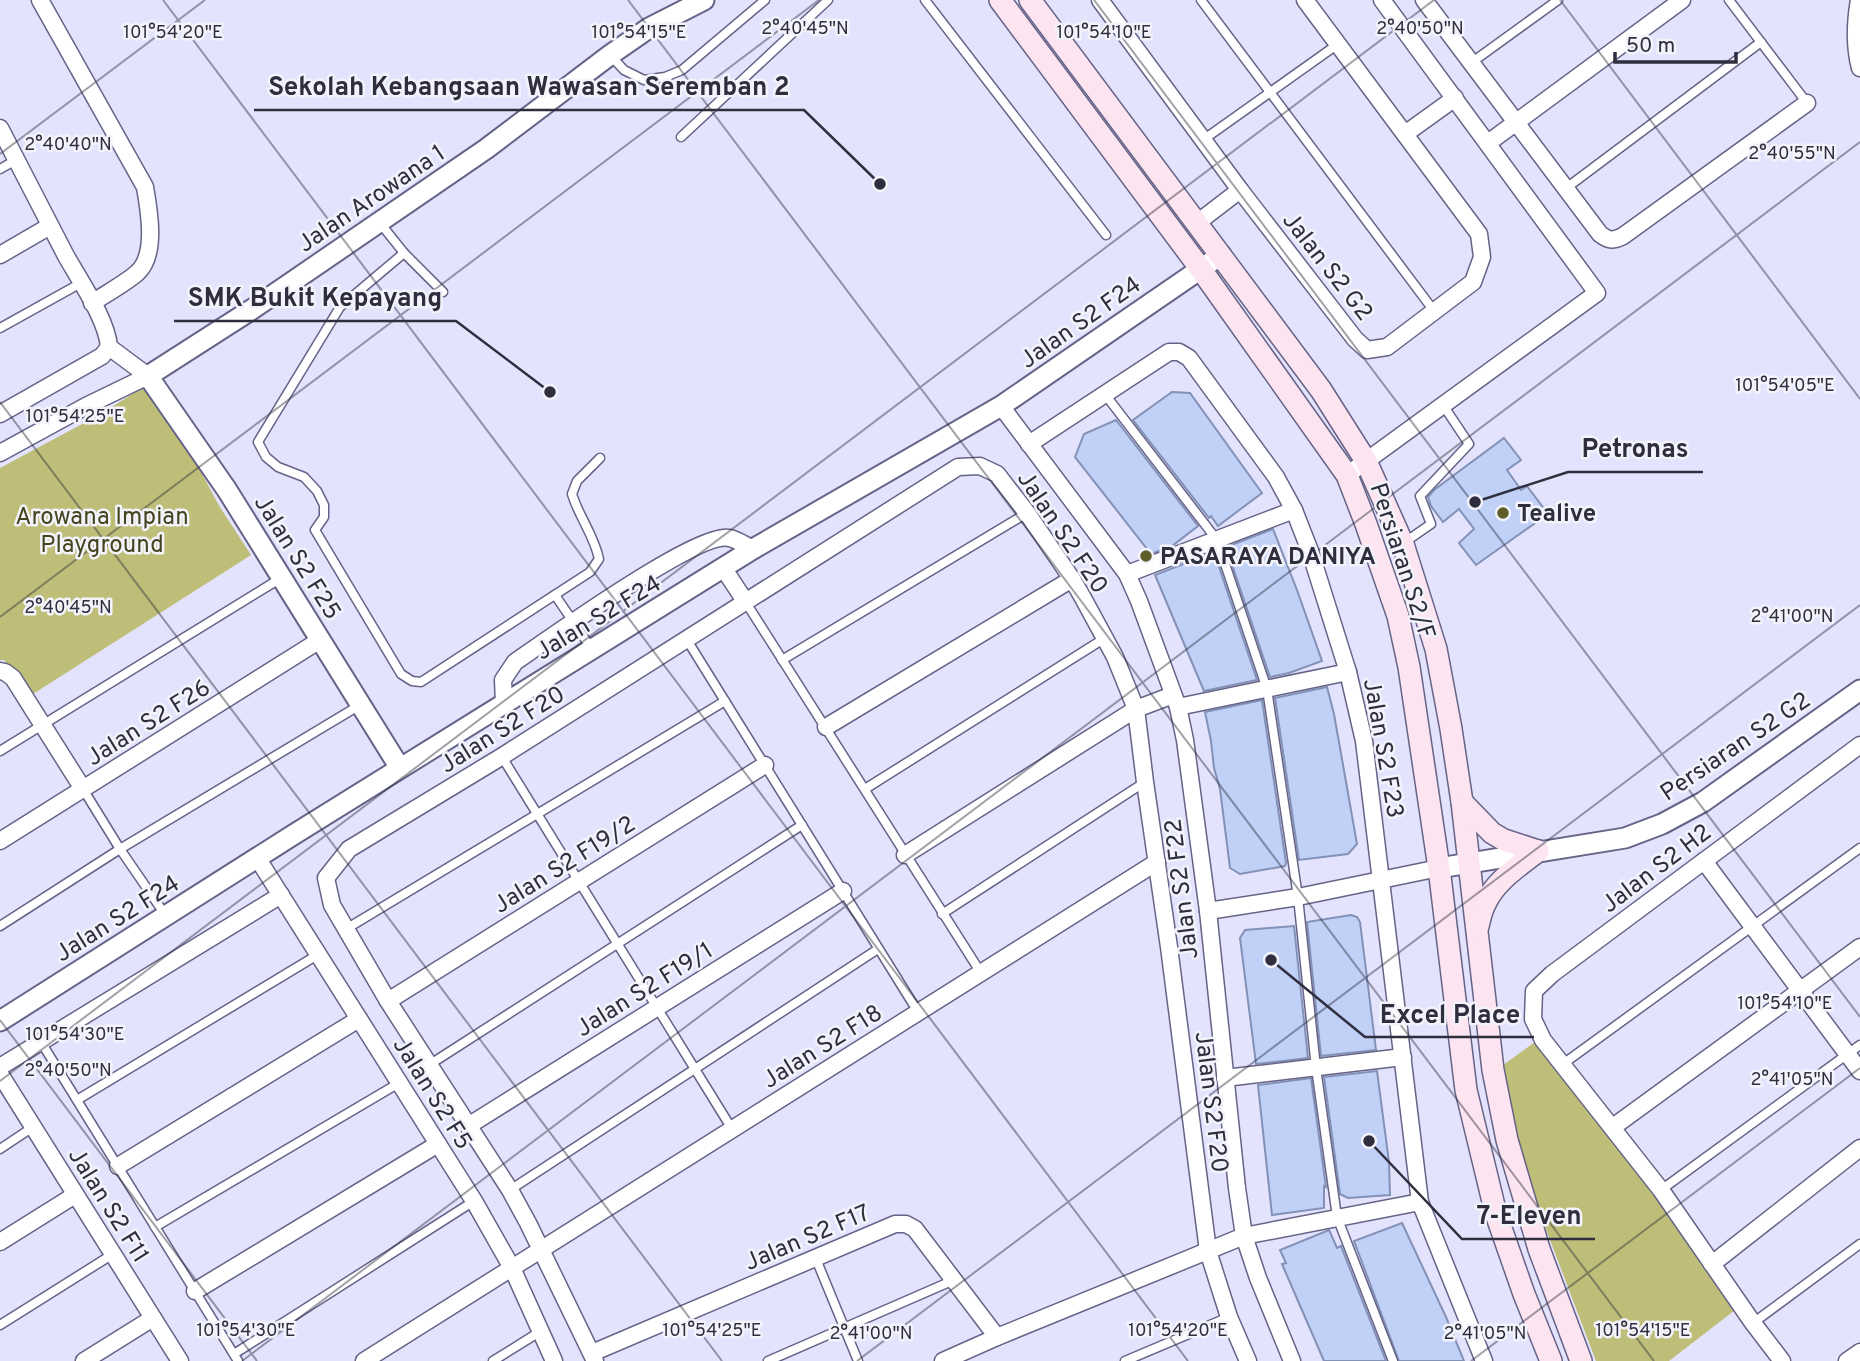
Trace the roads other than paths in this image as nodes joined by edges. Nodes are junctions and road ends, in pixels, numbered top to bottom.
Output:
1 (40, 0) edge
2 (677, 0) edge
3 (704, 0) edge
4 (765, 0) edge
5 (828, 0) edge
6 (925, 0) edge
7 (1000, 0) edge
8 (1030, 0) edge
9 (1100, 0) edge
10 (1201, 0) edge
11 (1305, 0) edge
12 (1382, 0) edge
13 (1425, 0) edge
14 (1558, 0) edge
15 (1682, 0) edge
16 (1729, 0) edge
17 (1859, 0) edge
18 (649, 28) junction
19 (1761, 42) junction
20 (1338, 44) junction
21 (610, 55) junction
22 (1471, 63) junction
23 (1860, 67) edge
24 (1270, 92) junction
25 (1455, 97) junction
26 (1807, 103) joint
27 (1516, 123) junction
28 (0, 128) edge
29 (1405, 134) junction
30 (681, 137) dead end
31 (1203, 140) junction
32 (1488, 143) junction
33 (16, 160) junction
34 (0, 169) edge
35 (1565, 189) junction
36 (1240, 190) junction
37 (379, 222) junction
38 (1197, 223) junction
39 (50, 226) junction
40 (1106, 235) dead end
41 (404, 253) junction
42 (0, 255) edge
43 (1221, 255) junction
44 (1200, 268) junction
45 (81, 283) junction
46 (443, 292) dead end
47 (92, 303) junction
48 (1434, 311) junction
49 (0, 328) edge
50 (109, 347) junction
51 (148, 376) junction
52 (1104, 393) junction
53 (1443, 405) junction
54 (1002, 406) junction
55 (0, 414) edge
56 (1030, 444) junction
57 (0, 453) edge
58 (600, 458) dead end
59 (1366, 461) junction
60 (1347, 475) junction
61 (1294, 510) junction
62 (1027, 513) junction
63 (1217, 540) junction
64 (1403, 544) junction
65 (753, 549) junction
66 (724, 569) junction
67 (1126, 574) junction
68 (282, 577) junction
69 (1072, 579) junction
70 (555, 595) junction
71 (745, 601) junction
72 (573, 623) junction
73 (1105, 638) junction
74 (320, 640) junction
75 (687, 640) junction
76 (592, 651) junction
77 (782, 660) junction
78 (0, 671) edge
79 (1348, 672) junction
80 (1267, 689) junction
81 (1860, 690) edge
82 (725, 701) junction
83 (1175, 701) junction
84 (504, 703) junction
85 (360, 705) junction
86 (1136, 709) junction
87 (43, 724) junction
88 (826, 727) junction
89 (1854, 749) edge
90 (0, 751) edge
91 (501, 757) junction
92 (765, 765) junction
93 (400, 768) junction
94 (1144, 782) junction
95 (83, 789) junction
96 (865, 789) junction
97 (1462, 802) junction
98 (537, 814) junction
99 (802, 825) junction
100 (0, 841) edge
101 (1860, 848) edge
102 (120, 849) junction
103 (1538, 851) junction
104 (905, 855) junction
105 (258, 859) junction
106 (1704, 861) junction
107 (1157, 862) junction
108 (1468, 863) junction
109 (1439, 868) junction
110 (579, 881) junction
111 (1382, 881) junction
112 (843, 891) junction
113 (281, 895) junction
114 (1298, 897) junction
115 (1208, 911) junction
116 (942, 914) junction
117 (166, 916) junction
118 (0, 926) edge
119 (1752, 926) junction
120 (346, 929) junction
121 (1477, 930) junction
122 (617, 943) junction
123 (1860, 947) edge
124 (878, 948) junction
125 (319, 954) junction
126 (981, 973) junction
127 (1801, 991) junction
128 (388, 1001) junction
129 (657, 1008) junction
130 (918, 1013) junction
131 (359, 1019) junction
132 (0, 1021) edge
133 (41, 1042) junction
134 (1854, 1050) edge
135 (1403, 1056) junction
136 (1563, 1064) junction
137 (429, 1065) junction
138 (0, 1067) edge
139 (1316, 1068) junction
140 (695, 1069) junction
141 (1860, 1071) edge
142 (0, 1074) edge
143 (1225, 1078) junction
144 (399, 1083) junction
145 (77, 1100) junction
146 (468, 1126) junction
147 (33, 1127) junction
148 (1613, 1127) junction
149 (732, 1129) junction
150 (438, 1144) junction
151 (1860, 1148) edge
152 (0, 1149) edge
153 (118, 1167) junction
154 (510, 1190) junction
155 (1661, 1190) junction
156 (75, 1195) junction
157 (474, 1201) junction
158 (1420, 1202) junction
159 (1336, 1217) junction
160 (155, 1227) junction
161 (1244, 1236) junction
162 (0, 1242) edge
163 (1860, 1244) edge
164 (541, 1250) junction
165 (1208, 1251) junction
166 (113, 1254) junction
167 (816, 1259) junction
168 (1712, 1264) junction
169 (512, 1268) junction
170 (954, 1280) junction
171 (195, 1291) junction
172 (1229, 1317) junction
173 (153, 1318) junction
174 (1753, 1323) junction
175 (0, 1325) edge
176 (845, 1328) junction
177 (541, 1331) junction
178 (997, 1337) junction
179 (1860, 1352) edge
180 (973, 1355) edge
181 (236, 1357) edge
182 (594, 1357) edge
183 (84, 1361) edge
184 (180, 1361) edge
185 (364, 1361) edge
186 (493, 1361) edge
187 (554, 1361) edge
188 (768, 1361) edge
189 (858, 1361) edge
190 (943, 1361) edge
191 (1125, 1361) edge
192 (1248, 1361) edge
193 (1292, 1361) edge
194 (1394, 1361) edge
195 (1483, 1361) edge
196 (1551, 1361) edge
197 (1581, 1361) edge
198 (1782, 1361) edge
199 (1847, 1361) edge

1 - 47 street
2 - 18 street, Jalan Arowana 1
3 - 18 street, Jalan Arowana 1
4 - 21 lane
5 - 30 lane
6 - 40 lane
7 - 44 main road, Persiaran S2/F
8 - 38 main road, Persiaran S2/F
9 - 31 street, Jalan S2 G2
10 - 24 lane
11 - 20 street, Jalan S2 G2
12 - 25 street
13 - 22 street
14 - 22 lane
15 - 27 street
16 - 19 lane
17 - 23 street
18 - 21 street, Jalan Arowana 1
19 - 26 lane
19 - 35 lane
20 - 24 lane
20 - 29 street, Jalan S2 G2
21 - 37 street, Jalan Arowana 1
22 - 27 street
24 - 31 lane
24 - 48 lane
25 - 29 street
25 - 32 street
26 - 35 street
27 - 32 street
27 - 35 street
28 - 33 street
29 - 48 street, Jalan S2 G2
31 - 36 street, Jalan S2 G2
32 - 53 street
33 - 34 lane
33 - 39 street
36 - 38 street
36 - 48 street, Jalan S2 G2
37 - 41 lane
37 - 51 street, Jalan Arowana 1
38 - 43 main road, Persiaran S2/F
39 - 42 street
39 - 45 street
41 - 46 lane
41 - 70 lane
43 - 44 street, Jalan S2 F24
43 - 59 main road, Persiaran S2/F
44 - 54 street, Jalan S2 F24
44 - 60 main road, Persiaran S2/F
45 - 47 street
45 - 49 lane
47 - 50 street
50 - 51 street
50 - 55 street
51 - 57 street, Jalan Arowana 1
51 - 68 street, Jalan S2 F25
52 - 56 street, Jalan S2 F23
52 - 61 street, Jalan S2 F23
52 - 63 lane
53 - 59 street
53 - 64 lane
54 - 56 street, Jalan S2 F22
54 - 65 street, Jalan S2 F24
56 - 67 street, Jalan S2 F22
58 - 70 lane
59 - 60 street
59 - 64 main road, Persiaran S2/F
60 - 109 main road, Persiaran S2/F
61 - 63 street
61 - 79 street, Jalan S2 F23
62 - 69 street, Jalan S2 F20
62 - 71 street, Jalan S2 F20
62 - 77 lane
63 - 67 street
63 - 80 lane
64 - 97 main road, Persiaran S2/F
65 - 66 street, Jalan S2 F24
65 - 72 street
66 - 71 street
66 - 76 street, Jalan S2 F24
67 - 83 street, Jalan S2 F22
68 - 74 street, Jalan S2 F25
68 - 87 lane
69 - 73 street, Jalan S2 F20
69 - 88 street
70 - 72 lane
71 - 75 street, Jalan S2 F20
71 - 77 lane
72 - 76 lane
72 - 84 street
73 - 86 street, Jalan S2 F20
73 - 96 lane
74 - 85 street, Jalan S2 F25
74 - 95 street, Jalan S2 F26
75 - 82 lane
75 - 91 street, Jalan S2 F20
76 - 84 street, Jalan S2 F24
77 - 88 lane
78 - 87 street
79 - 80 street
79 - 111 street, Jalan S2 F23
80 - 83 street
80 - 114 lane
81 - 103 street, Persiaran S2 G2
82 - 92 lane
82 - 98 lane
83 - 86 street
83 - 115 street, Jalan S2 F22
84 - 93 street, Jalan S2 F24
85 - 93 street, Jalan S2 F25
85 - 102 lane
86 - 94 street, Jalan S2 F20
86 - 104 street
87 - 90 lane
87 - 95 street
88 - 96 lane
89 - 106 street, Jalan S2 H2
91 - 98 lane
91 - 120 street, Jalan S2 F20
92 - 99 lane
92 - 110 street, Jalan S2 F19/2
93 - 105 street, Jalan S2 F24
94 - 107 street, Jalan S2 F20
94 - 116 lane
95 - 100 street, Jalan S2 F26
95 - 102 lane
96 - 104 lane
97 - 103 main road
97 - 108 main road, Persiaran S2/F
98 - 110 lane
98 - 120 lane
99 - 112 lane
99 - 122 lane
101 - 119 lane
102 - 117 lane
102 - 118 lane
103 - 108 street, Persiaran S2 G2
103 - 121 main road
104 - 116 lane
105 - 113 street, Jalan S2 F5
105 - 117 street, Jalan S2 F24
106 - 119 street
106 - 136 street, Jalan S2 H2
107 - 126 street, Jalan S2 F18
107 - 165 street, Jalan S2 F20
108 - 109 street, Persiaran S2 G2
108 - 121 main road, Persiaran S2/F
109 - 111 street
109 - 196 main road, Persiaran S2/F
110 - 122 lane
110 - 128 street, Jalan S2 F19/2
111 - 114 street
111 - 135 street, Jalan S2 F23
112 - 124 lane
112 - 129 street, Jalan S2 F19/1
113 - 125 street, Jalan S2 F5
113 - 133 street
114 - 115 street
114 - 139 lane
115 - 143 street, Jalan S2 F22
116 - 126 lane
117 - 132 street, Jalan S2 F24
119 - 127 street
119 - 136 lane
120 - 128 street, Jalan S2 F20
121 - 197 main road, Persiaran S2/F
122 - 129 lane
122 - 137 lane
123 - 127 street
124 - 130 lane
124 - 140 lane
125 - 131 street, Jalan S2 F5
125 - 145 lane
126 - 130 street, Jalan S2 F18
127 - 134 street
127 - 148 street
128 - 137 street, Jalan S2 F20
129 - 140 lane
129 - 146 street, Jalan S2 F19/1
130 - 149 street, Jalan S2 F18
131 - 144 street, Jalan S2 F5
131 - 153 street
133 - 138 street
133 - 145 lane
134 - 141 street
134 - 155 lane
135 - 139 street
135 - 158 street, Jalan S2 F23
136 - 148 street
137 - 146 street, Jalan S2 F20
139 - 143 street
139 - 159 lane
140 - 149 lane
140 - 154 lane
142 - 147 street, Jalan S2 F11
143 - 161 street, Jalan S2 F22
144 - 150 street, Jalan S2 F5
144 - 160 lane
145 - 153 lane
146 - 154 street, Jalan S2 F20
147 - 152 lane
147 - 156 street, Jalan S2 F11
148 - 155 street
149 - 164 street, Jalan S2 F18
150 - 157 street, Jalan S2 F5
150 - 171 street
151 - 168 street
153 - 160 lane
154 - 164 street, Jalan S2 F20
155 - 168 street
156 - 162 street
156 - 166 street, Jalan S2 F11
157 - 169 street, Jalan S2 F5
157 - 181 lane
158 - 159 street
158 - 195 street, Jalan S2 F23
159 - 161 street
159 - 194 lane
160 - 171 lane
161 - 165 street
161 - 193 street, Jalan S2 F22
163 - 174 lane
164 - 169 street, Jalan S2 F18
164 - 182 street, Jalan S2 F20
165 - 172 street, Jalan S2 F20
165 - 178 street
166 - 173 street, Jalan S2 F11
166 - 175 lane
167 - 170 street, Jalan S2 F17
167 - 176 lane
167 - 182 street, Jalan S2 F17
168 - 174 street
169 - 177 street, Jalan S2 F5
169 - 185 street, Jalan S2 F18
170 - 176 lane
170 - 178 street, Jalan S2 F17
171 - 181 lane
172 - 191 lane
172 - 192 street, Jalan S2 F20
173 - 183 street
173 - 184 street, Jalan S2 F11
174 - 198 street
176 - 188 lane
176 - 189 lane
177 - 186 lane
177 - 187 street, Jalan S2 F5
178 - 180 street
179 - 199 street
180 - 190 street

